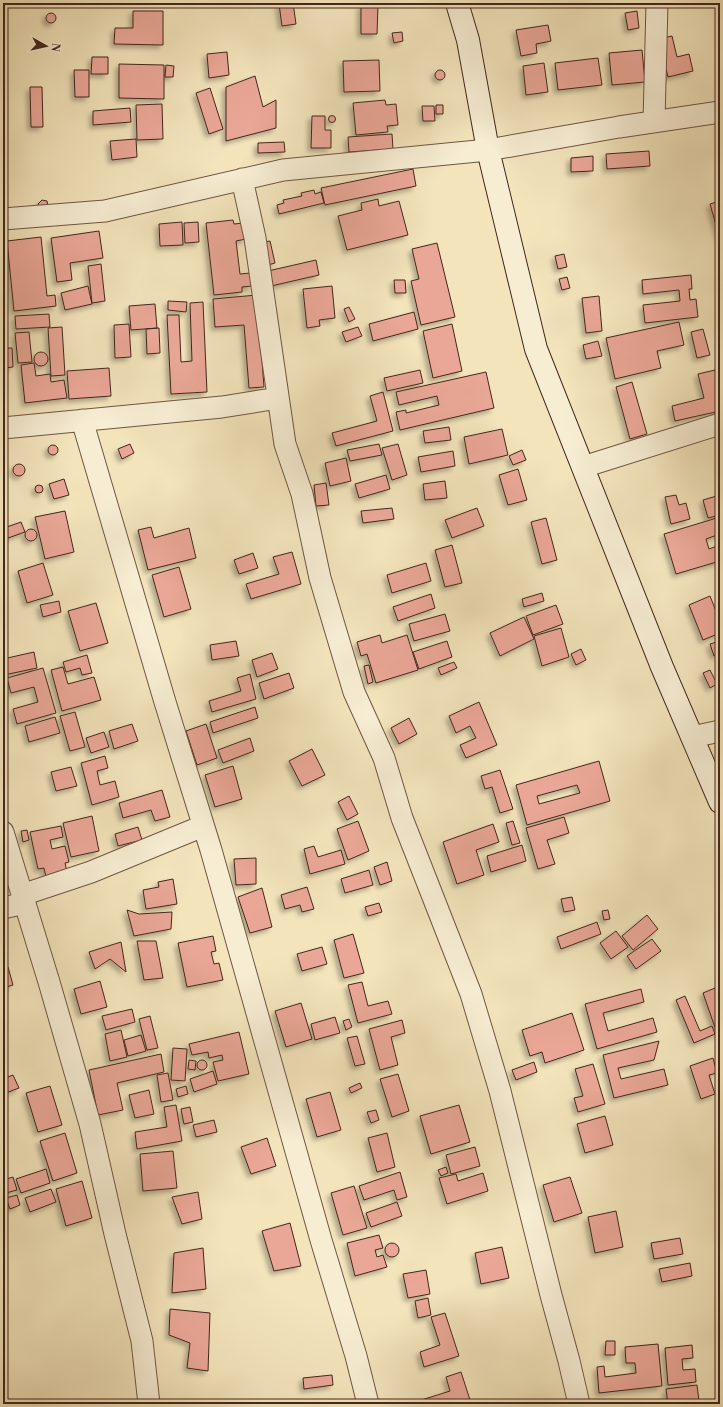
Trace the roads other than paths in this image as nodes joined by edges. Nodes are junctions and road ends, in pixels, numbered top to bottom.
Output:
1 (457, 3) edge
2 (657, 3) edge
3 (720, 112) edge
4 (654, 122) junction
5 (488, 150) junction
6 (242, 179) junction
7 (3, 218) edge
8 (278, 398) junction
9 (82, 420) junction
10 (720, 424) edge
11 (3, 428) edge
12 (583, 467) junction
13 (720, 731) edge
14 (692, 737) junction
15 (720, 802) edge
16 (203, 826) junction
17 (3, 832) edge
18 (24, 899) junction
19 (3, 908) edge
20 (149, 1404) edge
21 (368, 1404) edge
22 (579, 1404) edge

1 - 5 main road
2 - 4 street
3 - 4 street
4 - 5 street
5 - 6 street
5 - 12 main road
6 - 7 street
6 - 8 street
8 - 9 street
8 - 22 street
9 - 11 street
9 - 16 street
10 - 12 street
12 - 14 main road
13 - 14 street
14 - 15 main road
16 - 18 street
16 - 21 street
17 - 18 street
18 - 19 street
18 - 20 street

